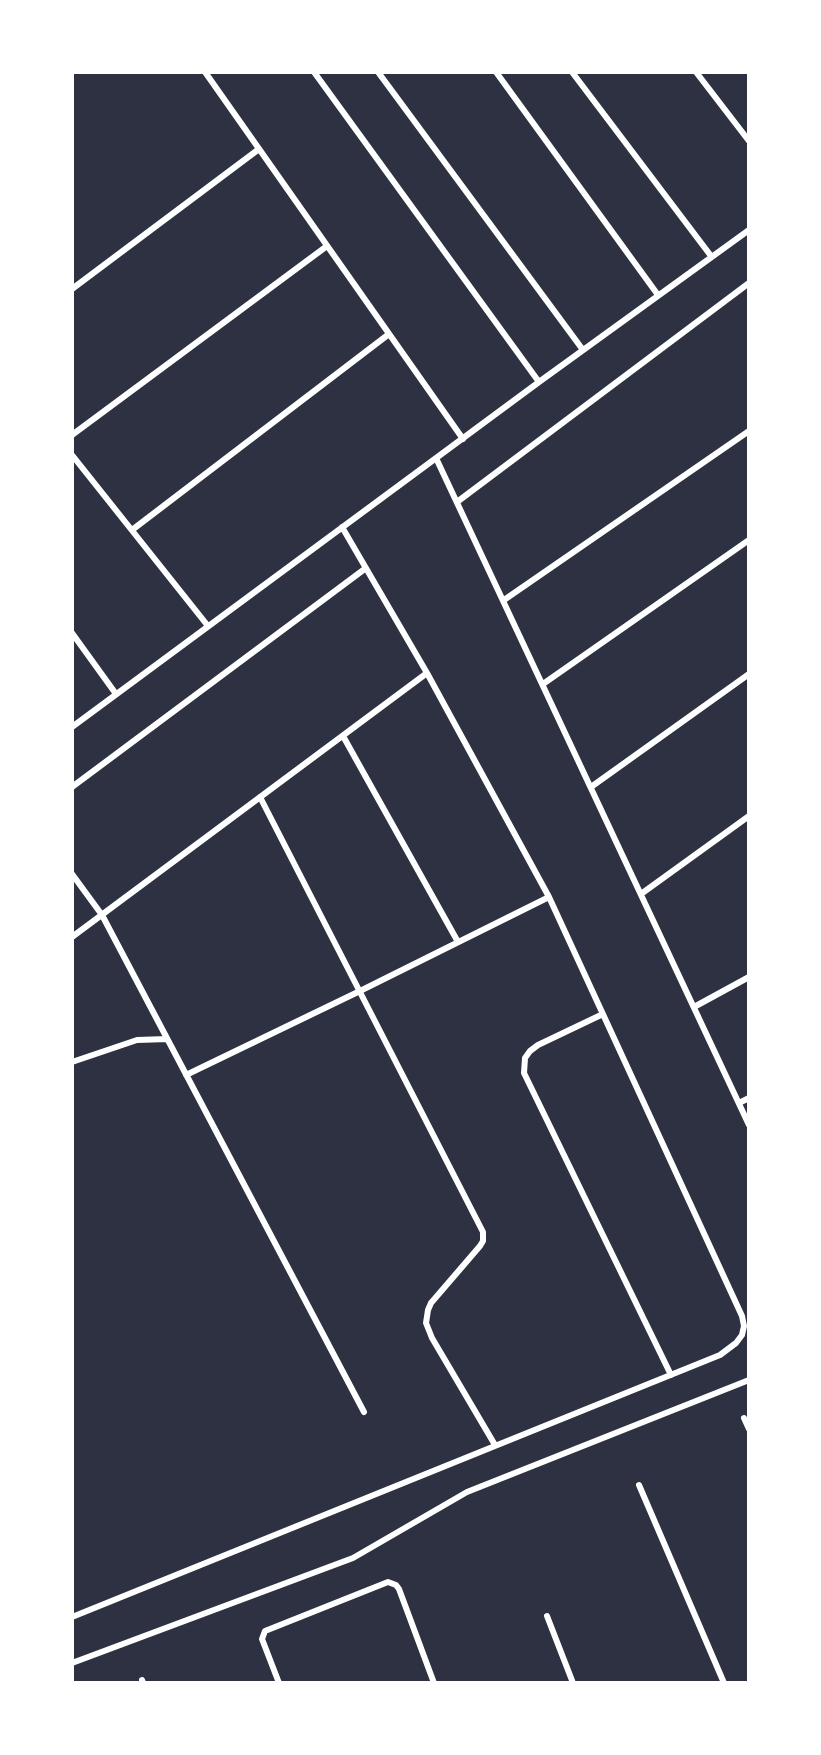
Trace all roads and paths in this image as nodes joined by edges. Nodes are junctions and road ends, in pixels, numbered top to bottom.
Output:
1 (205, 72) edge
2 (314, 72) edge
3 (378, 72) edge
4 (496, 72) edge
5 (572, 72) edge
6 (696, 72) edge
7 (749, 141) edge
8 (259, 149) junction
9 (749, 230) edge
10 (327, 246) junction
11 (711, 256) junction
12 (749, 284) edge
13 (72, 289) edge
14 (658, 296) junction
15 (389, 334) junction
16 (583, 350) junction
17 (539, 382) junction
18 (749, 431) edge
19 (72, 435) edge
20 (463, 439) junction
21 (72, 454) edge
22 (436, 458) junction
23 (457, 502) junction
24 (342, 527) junction
25 (132, 530) junction
26 (749, 540) edge
27 (366, 568) junction
28 (504, 600) junction
29 (208, 626) junction
30 (72, 633) edge
31 (427, 673) junction
32 (749, 674) edge
33 (543, 684) junction
34 (116, 694) junction
35 (72, 727) edge
36 (343, 736) junction
37 (72, 787) edge
38 (591, 787) junction
39 (261, 797) junction
40 (749, 816) edge
41 (72, 874) edge
42 (641, 894) junction
43 (549, 897) junction
44 (102, 915) junction
45 (72, 937) edge
46 (458, 942) junction
47 (749, 977) edge
48 (360, 991) junction
49 (694, 1007) junction
50 (603, 1014) junction
51 (167, 1039) junction
52 (72, 1062) edge
53 (186, 1075) junction
54 (749, 1098) edge
55 (739, 1103) junction
56 (749, 1125) edge
57 (671, 1374) junction
58 (749, 1380) edge
59 (364, 1412) dead end
60 (744, 1418) dead end
61 (749, 1429) edge
62 (495, 1445) junction
63 (639, 1485) dead end
64 (547, 1616) dead end
65 (72, 1617) edge
66 (72, 1663) edge
67 (279, 1683) edge
68 (434, 1683) edge
69 (573, 1683) edge
70 (724, 1683) edge

1 - 8 street
2 - 17 street
3 - 16 street
4 - 14 street
5 - 11 street
6 - 7 street
8 - 10 street
8 - 13 street
9 - 11 street
10 - 15 street
10 - 19 street
11 - 14 street
12 - 23 street
14 - 16 street
15 - 20 street
15 - 25 street
16 - 17 street
17 - 20 street
18 - 28 street
20 - 22 street
21 - 25 street
22 - 23 street
22 - 24 street
23 - 28 street
24 - 27 street
24 - 29 street
25 - 29 street
26 - 33 street
27 - 31 street
27 - 37 street
28 - 33 street
29 - 34 street
30 - 34 street
31 - 36 street
31 - 43 street
32 - 38 street
33 - 38 street
34 - 35 street
36 - 39 street
36 - 46 street
38 - 42 street
39 - 44 street
39 - 48 street
40 - 42 street
41 - 44 street
42 - 49 street
43 - 46 street
43 - 50 street
44 - 45 street
44 - 51 street
46 - 48 street
47 - 49 street
48 - 53 street
48 - 62 street
49 - 55 street
50 - 57 street
50 - 57 street
51 - 52 street
51 - 53 street
53 - 59 street
54 - 55 street
55 - 56 street
57 - 62 street
58 - 66 street
60 - 61 street
62 - 65 street
63 - 70 street
64 - 69 street
67 - 68 street

